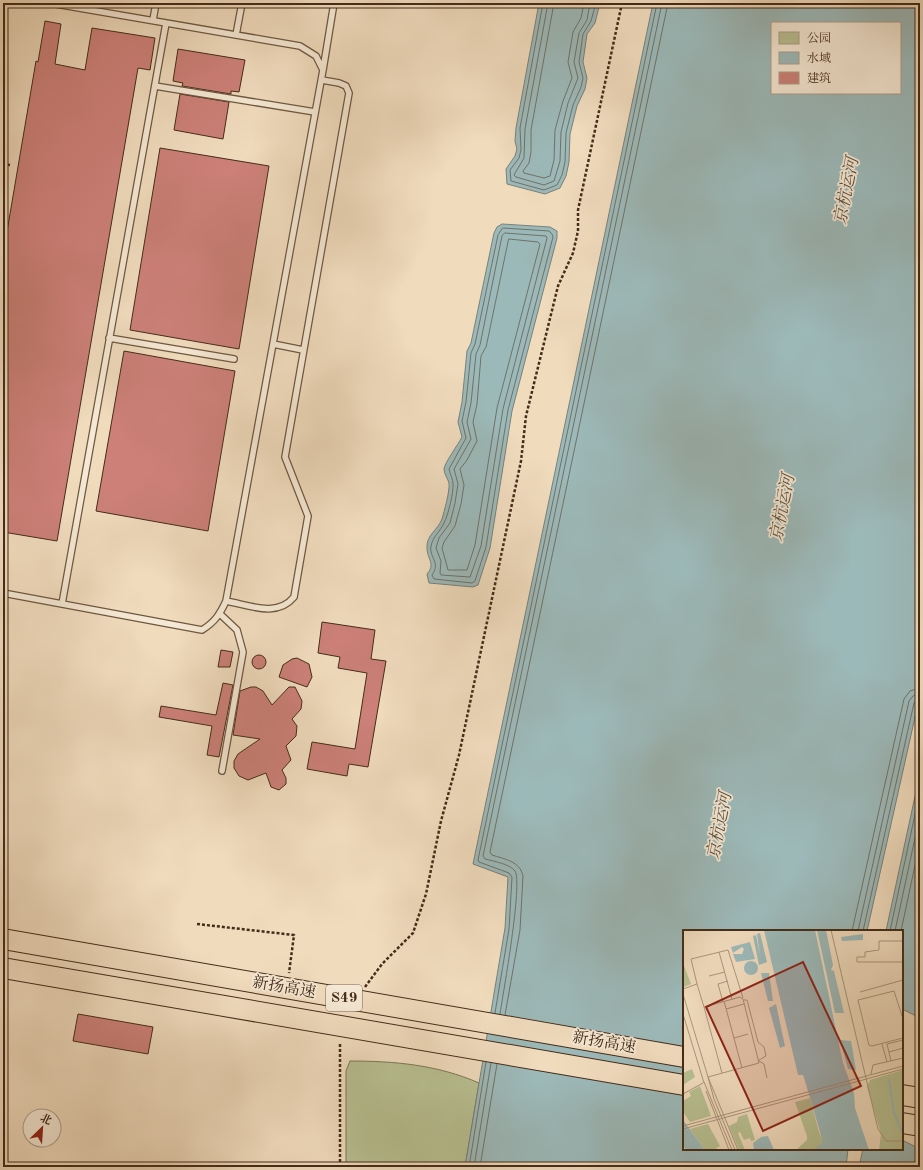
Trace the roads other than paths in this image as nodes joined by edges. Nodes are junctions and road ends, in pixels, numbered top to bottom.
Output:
1 (50, 3) edge
2 (156, 3) edge
3 (242, 3) edge
4 (334, 3) edge
5 (153, 20) junction
6 (166, 22) junction
7 (236, 35) junction
8 (323, 70) junction
9 (322, 80) junction
10 (155, 86) junction
11 (316, 112) junction
12 (109, 338) junction
13 (273, 344) junction
14 (304, 350) junction
15 (234, 359) dead end
16 (3, 593) edge
17 (226, 601) junction
18 (62, 604) junction
19 (220, 614) junction
20 (222, 771) dead end
21 (3, 939) edge
22 (3, 968) edge
23 (683, 1057) edge
24 (683, 1086) edge
25 (903, 1095) edge
26 (920, 1098) edge
27 (903, 1123) edge
28 (920, 1126) edge

1 - 5 lane
2 - 5 lane
3 - 7 lane
4 - 8 lane
5 - 6 lane
6 - 7 lane
6 - 10 lane
7 - 8 lane
8 - 9 lane
9 - 11 lane
9 - 14 lane
10 - 11 lane
10 - 12 lane
11 - 13 lane
12 - 15 lane
12 - 18 lane
13 - 14 lane
13 - 17 lane
14 - 17 lane
16 - 18 lane
17 - 19 lane
18 - 19 lane
19 - 20 lane
21 - 23 highway, 新扬高速 / S49, bridge
22 - 24 highway, 新扬高速 / S49, bridge
25 - 26 highway
27 - 28 highway

